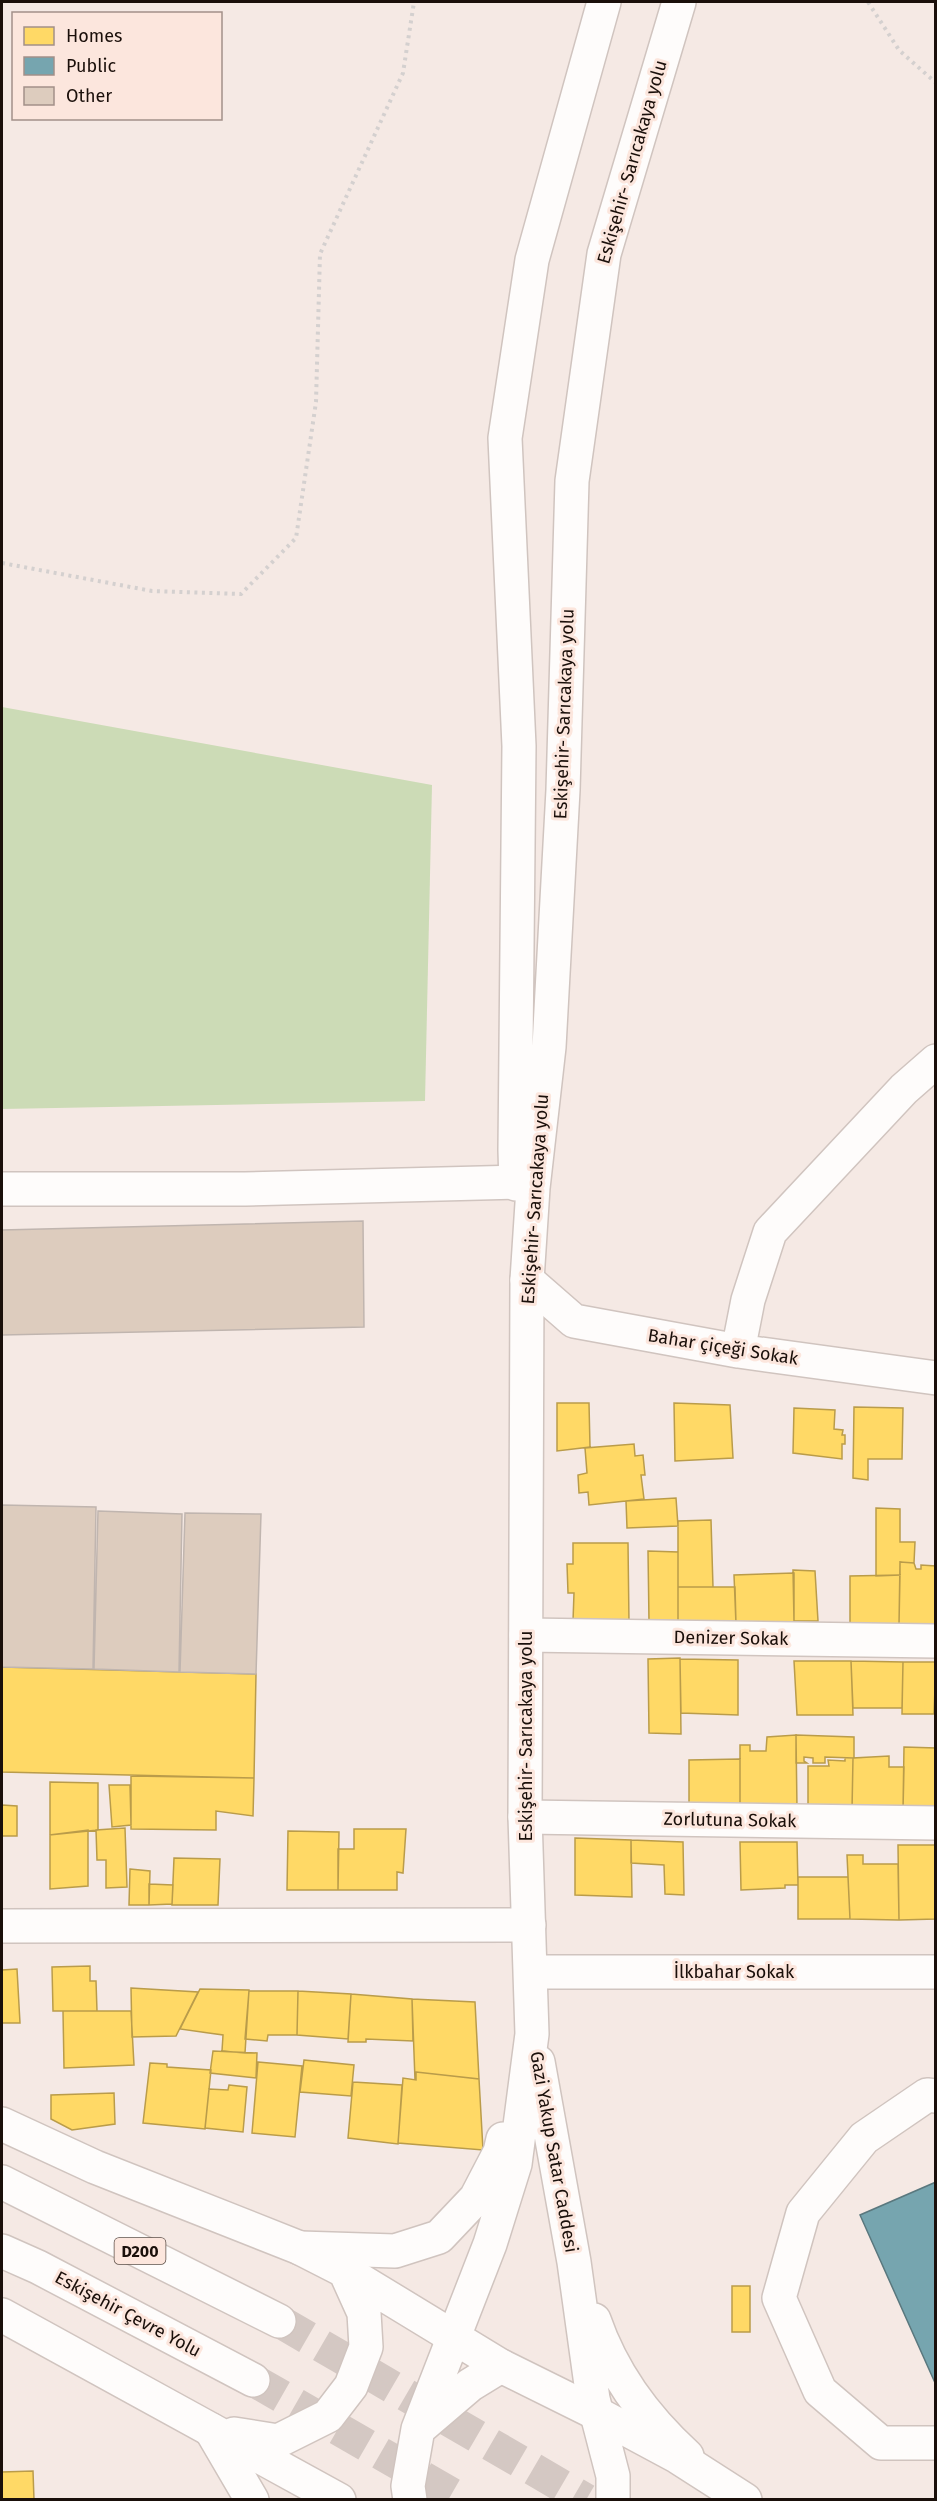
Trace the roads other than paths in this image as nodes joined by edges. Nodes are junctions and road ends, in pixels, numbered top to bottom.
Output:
1 (604, 2) edge
2 (679, 2) edge
3 (936, 1061) edge
4 (516, 1182) junction
5 (2, 1189) edge
6 (527, 1280) junction
7 (738, 1352) junction
8 (936, 1378) edge
9 (527, 1438) junction
10 (526, 1635) junction
11 (936, 1641) edge
12 (525, 1817) junction
13 (936, 1823) edge
14 (529, 1925) junction
15 (2, 1926) edge
16 (532, 1972) junction
17 (936, 1972) edge
18 (532, 2034) junction
19 (936, 2096) edge
20 (2, 2124) edge
21 (2, 2182) edge
22 (300, 2248) junction
23 (2, 2251) edge
24 (574, 2262) junction
25 (345, 2271) junction
26 (2, 2315) edge
27 (279, 2321) tunnel mouth
28 (453, 2337) junction
29 (501, 2366) junction
30 (253, 2380) tunnel mouth
31 (596, 2412) junction
32 (418, 2429) junction
33 (211, 2430) junction
34 (936, 2444) edge
35 (706, 2474) junction
36 (252, 2499) edge
37 (339, 2499) edge
38 (410, 2499) edge
39 (612, 2499) edge
40 (745, 2499) edge

1 - 4 main road, Eskişehir- Sarıcakaya yolu
2 - 6 main road, Eskişehir- Sarıcakaya yolu
3 - 7 main road
4 - 5 main road
4 - 9 main road, Eskişehir- Sarıcakaya yolu
6 - 7 main road, Bahar çiçeği Sokak
6 - 9 main road, Eskişehir- Sarıcakaya yolu
7 - 8 main road, Bahar çiçeği Sokak
9 - 10 main road, Eskişehir- Sarıcakaya yolu
10 - 11 main road, Denizer Sokak
10 - 12 main road, Eskişehir- Sarıcakaya yolu
12 - 13 main road, Zorlutuna Sokak
12 - 14 main road, Eskişehir- Sarıcakaya yolu
14 - 15 main road
14 - 16 main road, Eskişehir- Sarıcakaya yolu
16 - 17 main road, İlkbahar Sokak
16 - 18 main road, Eskişehir- Sarıcakaya yolu
18 - 22 main road
18 - 24 main road, Gazi Yakup Satar Caddesi
18 - 28 main road, Gazi Yakup Satar Caddesi
19 - 34 main road
20 - 22 main road
21 - 27 main road, D200
22 - 25 main road
23 - 30 main road, Eskişehir Çevre Yolu
24 - 31 main road, Gazi Yakup Satar Caddesi
24 - 35 main road
25 - 28 main road
25 - 33 main road
26 - 33 main road
28 - 29 main road
28 - 32 main road, Gazi Yakup Satar Caddesi
29 - 31 main road
29 - 32 main road
31 - 35 main road
31 - 39 main road, Gazi Yakup Satar Caddesi
32 - 38 main road, Gazi Yakup Satar Caddesi
33 - 36 main road
33 - 37 main road
35 - 40 main road

